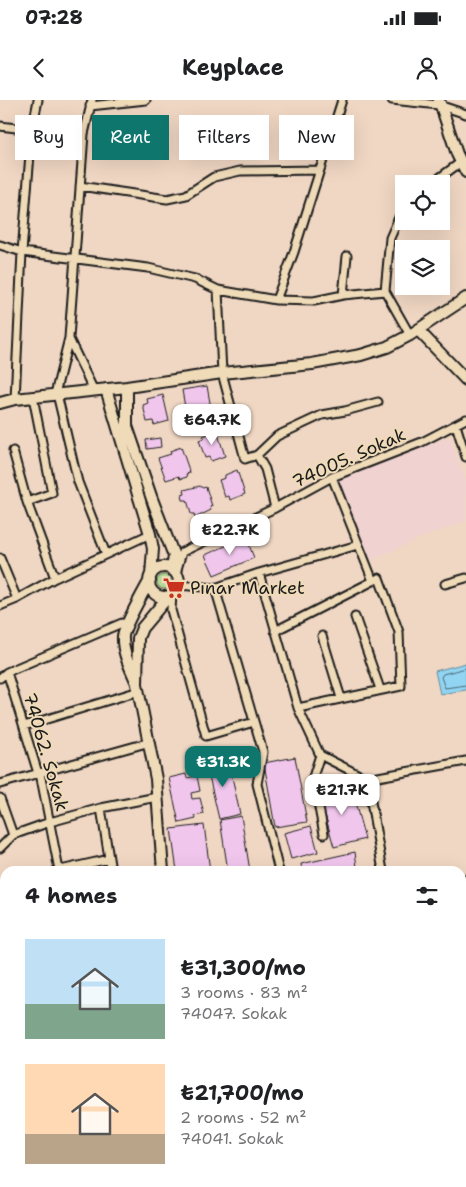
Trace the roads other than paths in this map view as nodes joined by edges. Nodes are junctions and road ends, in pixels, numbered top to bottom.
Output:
1 (38, 100) edge
2 (146, 100) edge
3 (342, 100) edge
4 (392, 100) edge
5 (439, 102) edge
6 (91, 103) edge
7 (466, 114) edge
8 (35, 115) edge
9 (0, 126) edge
10 (15, 128) edge
11 (30, 160) edge
12 (461, 162) junction
13 (319, 170) junction
14 (466, 172) edge
15 (443, 175) edge
16 (80, 186) junction
17 (395, 227) edge
18 (0, 245) edge
19 (22, 252) junction
20 (347, 256) dead end
21 (75, 260) junction
22 (218, 290) junction
23 (386, 291) junction
24 (343, 295) junction
25 (466, 298) edge
26 (276, 300) junction
27 (414, 332) junction
28 (69, 338) junction
29 (222, 373) junction
30 (466, 380) edge
31 (127, 387) junction
32 (106, 389) junction
33 (94, 391) junction
34 (56, 394) junction
35 (33, 397) junction
36 (14, 400) junction
37 (378, 402) dead end
38 (0, 403) edge
39 (466, 420) edge
40 (456, 425) junction
41 (13, 451) dead end
42 (257, 455) junction
43 (466, 457) edge
44 (332, 477) junction
45 (27, 502) junction
46 (275, 508) junction
47 (150, 534) junction
48 (358, 545) junction
49 (106, 554) junction
50 (0, 558) edge
51 (174, 571) junction
52 (259, 573) junction
53 (55, 578) junction
54 (150, 578) junction
55 (466, 578) edge
56 (376, 580) junction
57 (445, 584) dead end
58 (178, 585) junction
59 (215, 588) junction
60 (170, 596) junction
61 (17, 599) junction
62 (0, 606) edge
63 (355, 617) dead end
64 (127, 625) junction
65 (275, 632) junction
66 (322, 636) dead end
67 (7, 672) junction
68 (0, 678) edge
69 (138, 688) junction
70 (380, 689) junction
71 (341, 698) junction
72 (298, 708) junction
73 (254, 722) junction
74 (24, 726) junction
75 (150, 742) junction
76 (320, 755) junction
77 (466, 761) edge
78 (40, 773) junction
79 (367, 779) junction
80 (0, 784) edge
81 (157, 797) junction
82 (0, 798) edge
83 (101, 808) junction
84 (50, 822) junction
85 (324, 834) dead end
86 (13, 835) junction
87 (0, 848) edge
88 (109, 860) junction
89 (57, 866) edge
90 (81, 866) edge
91 (110, 866) edge
92 (163, 866) edge
93 (278, 866) edge
94 (382, 866) edge

1 - 8 street
2 - 6 street
3 - 13 street
4 - 5 street
5 - 7 street
5 - 12 main road
6 - 16 street
9 - 10 street
11 - 19 street
12 - 14 main road
12 - 15 street
13 - 16 street
13 - 26 street
16 - 21 street
17 - 23 street
18 - 19 street
19 - 21 street
19 - 36 street
20 - 24 street
21 - 22 street
21 - 28 street
22 - 26 street
22 - 29 street
23 - 24 street
23 - 27 street
24 - 26 street
25 - 27 main road
27 - 29 main road
27 - 30 main road
28 - 33 street
28 - 34 street
29 - 31 main road
29 - 42 street
31 - 32 main road
31 - 51 main road
32 - 33 main road
32 - 47 main road
33 - 34 main road
34 - 35 main road
34 - 49 street
35 - 36 main road
35 - 45 street
36 - 38 main road
37 - 42 street
39 - 40 street, 74005. Sokak
40 - 43 street
40 - 44 street, 74005. Sokak
41 - 45 street
42 - 46 street
44 - 46 street, 74005. Sokak
44 - 48 street
45 - 53 street
46 - 51 street, 74005. Sokak
47 - 49 street
47 - 54 main road
48 - 52 street
48 - 56 street
49 - 53 street
50 - 61 street
51 - 54 main road
51 - 58 main road
52 - 59 street
52 - 65 street
53 - 61 street
54 - 60 main road
54 - 64 main road
55 - 57 street
56 - 65 street
56 - 70 street
58 - 59 street
58 - 60 main road
59 - 73 street
60 - 69 main road
60 - 73 street
61 - 62 street
63 - 70 street
64 - 67 street
64 - 69 main road
65 - 72 street
66 - 71 street
67 - 68 street
67 - 74 street, 74062. Sokak
69 - 74 street
69 - 75 main road
70 - 71 street
71 - 72 street
72 - 76 street
73 - 93 street
74 - 78 street, 74062. Sokak
75 - 78 street
75 - 81 main road
76 - 79 street
76 - 85 street
77 - 79 street
78 - 80 street
78 - 84 street, 74062. Sokak
79 - 94 street
81 - 83 street
81 - 92 main road
82 - 86 street
83 - 84 street
83 - 88 street
84 - 86 street
84 - 89 street, 74062. Sokak
86 - 87 street
88 - 90 street
88 - 91 street

